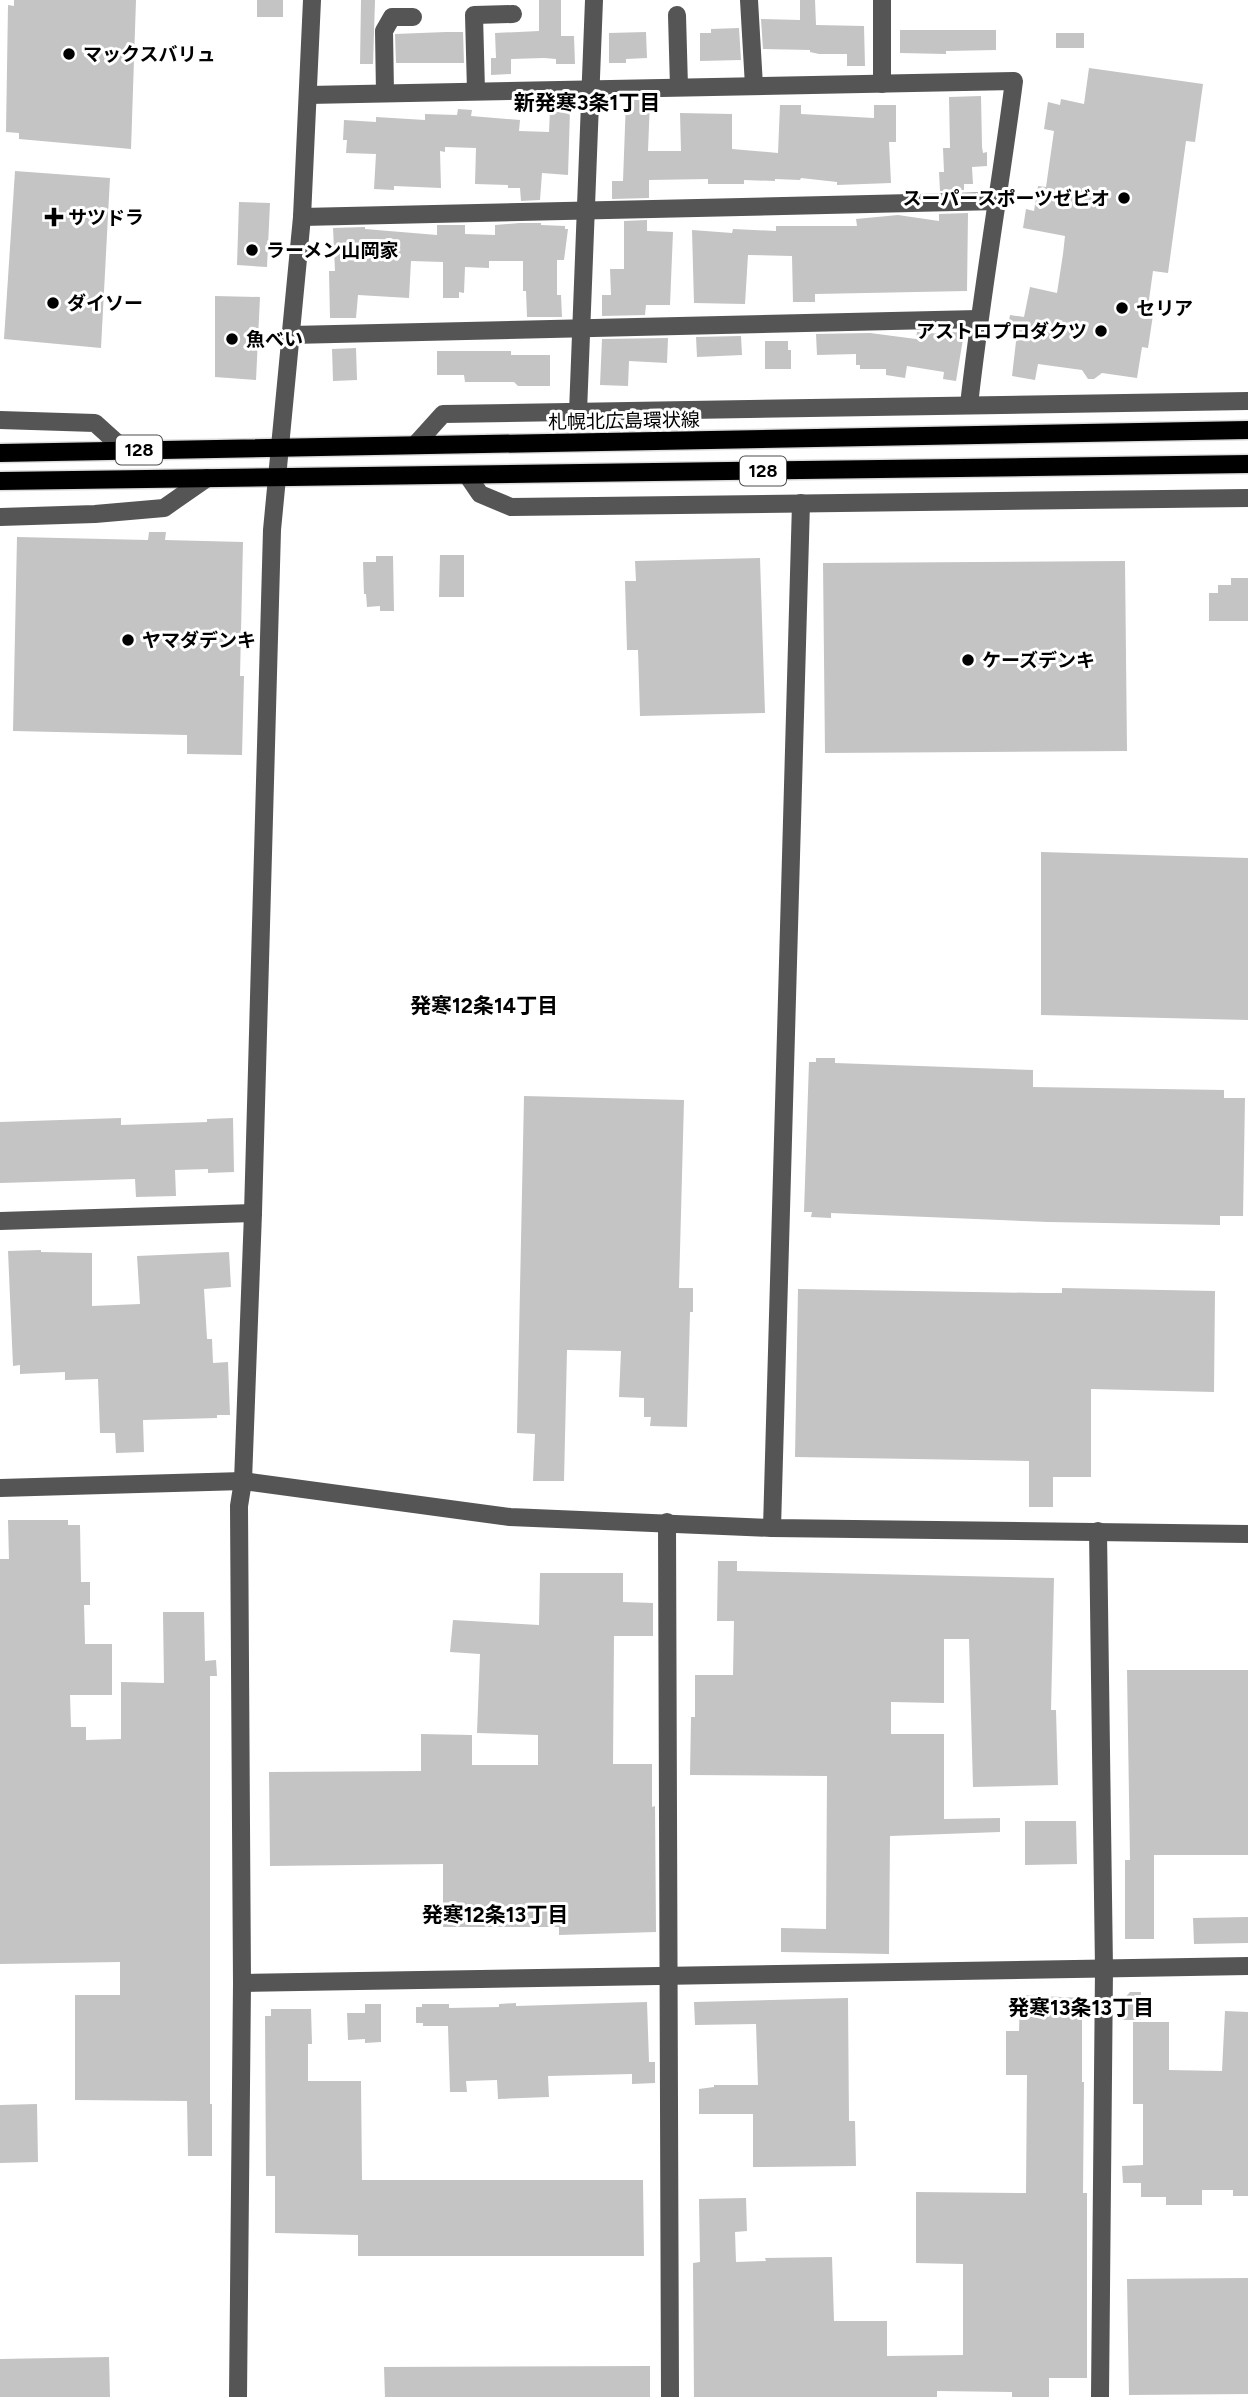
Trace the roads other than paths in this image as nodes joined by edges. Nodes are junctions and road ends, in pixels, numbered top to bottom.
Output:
1 (312, 0) edge
2 (594, 0) edge
3 (749, 0) edge
4 (881, 0) edge
5 (513, 14) dead end
6 (677, 15) dead end
7 (413, 17) dead end
8 (882, 84) junction
9 (754, 86) junction
10 (679, 87) junction
11 (590, 89) junction
12 (476, 91) junction
13 (385, 93) junction
14 (308, 95) junction
15 (998, 201) junction
16 (585, 211) junction
17 (302, 218) junction
18 (978, 319) junction
19 (581, 327) junction
20 (292, 335) junction
21 (1248, 401) edge
22 (969, 405) junction
23 (578, 412) junction
24 (0, 420) edge
25 (1248, 430) edge
26 (415, 445) junction
27 (279, 447) junction
28 (126, 451) junction
29 (0, 453) edge
30 (1248, 464) edge
31 (467, 475) junction
32 (278, 477) junction
33 (207, 478) junction
34 (0, 481) edge
35 (1248, 498) edge
36 (801, 503) junction
37 (0, 517) edge
38 (253, 1213) junction
39 (0, 1221) edge
40 (243, 1480) junction
41 (0, 1488) edge
42 (667, 1522) junction
43 (772, 1528) junction
44 (1098, 1531) junction
45 (1248, 1534) edge
46 (1248, 1966) edge
47 (1104, 1969) junction
48 (670, 1976) junction
49 (242, 1983) junction
50 (238, 2397) edge
51 (670, 2397) edge
52 (1100, 2397) edge

1 - 14 street
2 - 11 street
3 - 9 street
4 - 8 street
5 - 12 street
6 - 10 street
7 - 13 street
8 - 9 street
8 - 15 street
9 - 10 street
10 - 11 street
11 - 12 street
11 - 16 street
12 - 13 street
13 - 14 street
14 - 17 street
15 - 16 street
15 - 18 street
16 - 17 street
16 - 19 street
17 - 20 street
18 - 19 street
18 - 22 street
19 - 20 street
19 - 23 street
20 - 27 street
21 - 22 street
22 - 23 street
23 - 26 street
24 - 28 street
25 - 26 main road, 札幌北広島環状線 / 128
26 - 27 main road, 札幌北広島環状線 / 128
27 - 28 main road, 札幌北広島環状線 / 128
27 - 32 street
28 - 29 main road, 札幌北広島環状線 / 128
30 - 31 main road, 128
31 - 32 main road, 128
31 - 36 street
32 - 33 main road, 128
32 - 38 street
33 - 34 main road, 128
33 - 37 street
35 - 36 street
36 - 43 street
38 - 39 street
38 - 40 street
40 - 41 street
40 - 42 street
40 - 49 street
42 - 43 street
42 - 48 street
43 - 44 street
44 - 45 street
44 - 47 street
46 - 47 street
47 - 48 street
47 - 52 street
48 - 49 street
48 - 51 street
49 - 50 street

